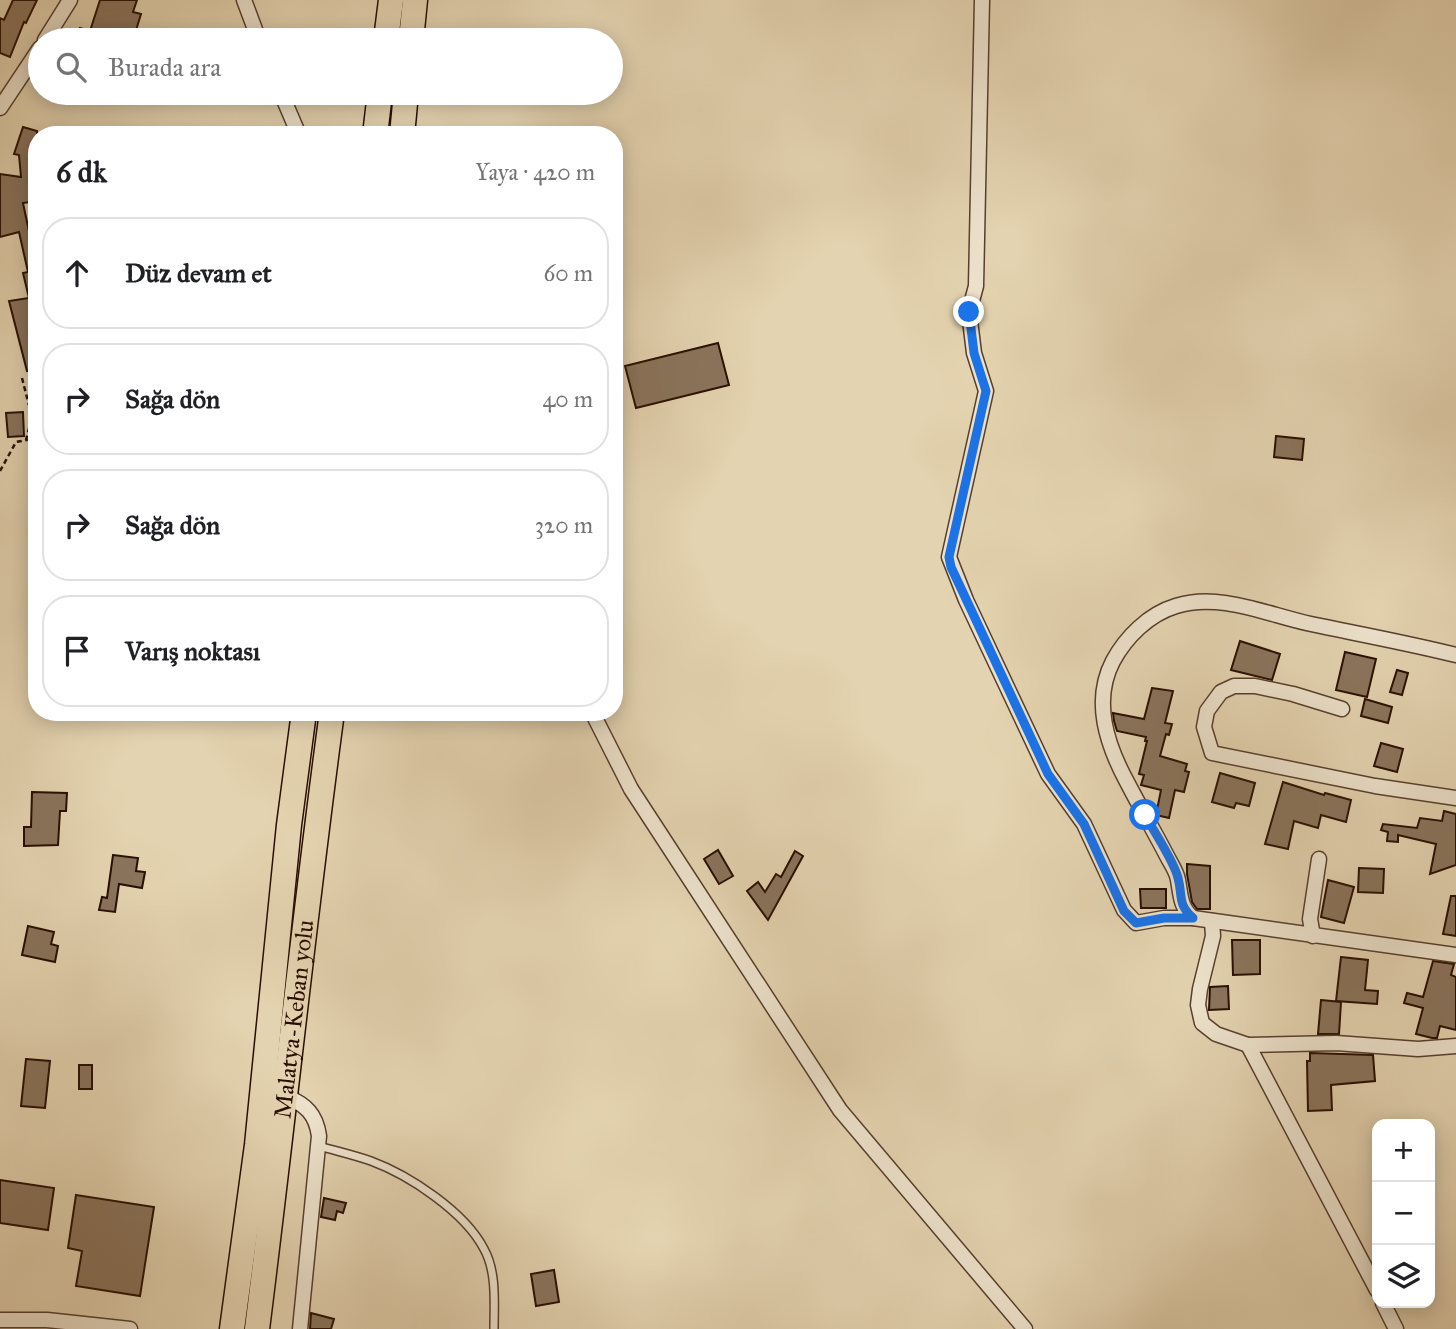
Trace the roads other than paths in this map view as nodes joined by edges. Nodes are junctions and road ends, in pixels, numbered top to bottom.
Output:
1 (70, 0) edge
2 (244, 0) edge
3 (391, 0) edge
4 (415, 0) edge
5 (982, 0) edge
6 (52, 28) edge
7 (254, 28) edge
8 (388, 28) edge
9 (412, 28) edge
10 (28, 66) edge
11 (286, 105) edge
12 (378, 105) edge
13 (405, 105) edge
14 (0, 108) edge
15 (295, 126) edge
16 (375, 126) edge
17 (403, 126) edge
18 (1456, 655) edge
19 (1342, 709) dead end
20 (303, 721) edge
21 (331, 721) edge
22 (597, 721) edge
23 (1456, 798) edge
24 (1319, 859) dead end
25 (1193, 918) junction
26 (1212, 920) junction
27 (1313, 936) junction
28 (1456, 956) edge
29 (1248, 1045) junction
30 (1456, 1046) edge
31 (286, 1096) junction
32 (318, 1146) junction
33 (1372, 1280) edge
34 (1386, 1308) edge
35 (0, 1320) edge
36 (130, 1329) edge
37 (232, 1329) edge
38 (257, 1329) edge
39 (300, 1329) edge
40 (494, 1329) edge
41 (1026, 1329) edge
42 (1396, 1329) edge

1 - 6 street
2 - 7 street
3 - 8 highway
4 - 9 highway
5 - 25 street
10 - 14 street
11 - 15 street
12 - 16 highway
13 - 17 highway
18 - 25 street
19 - 23 street
20 - 37 highway, Malatya-Keban yolu
21 - 31 highway, Malatya-Keban yolu
22 - 41 street
24 - 27 street
25 - 26 street
26 - 27 street
26 - 29 street
27 - 28 street
29 - 30 street
29 - 33 street
31 - 32 street
31 - 38 highway, Malatya-Keban yolu
32 - 39 street
32 - 40 lane
34 - 42 street
35 - 36 street

